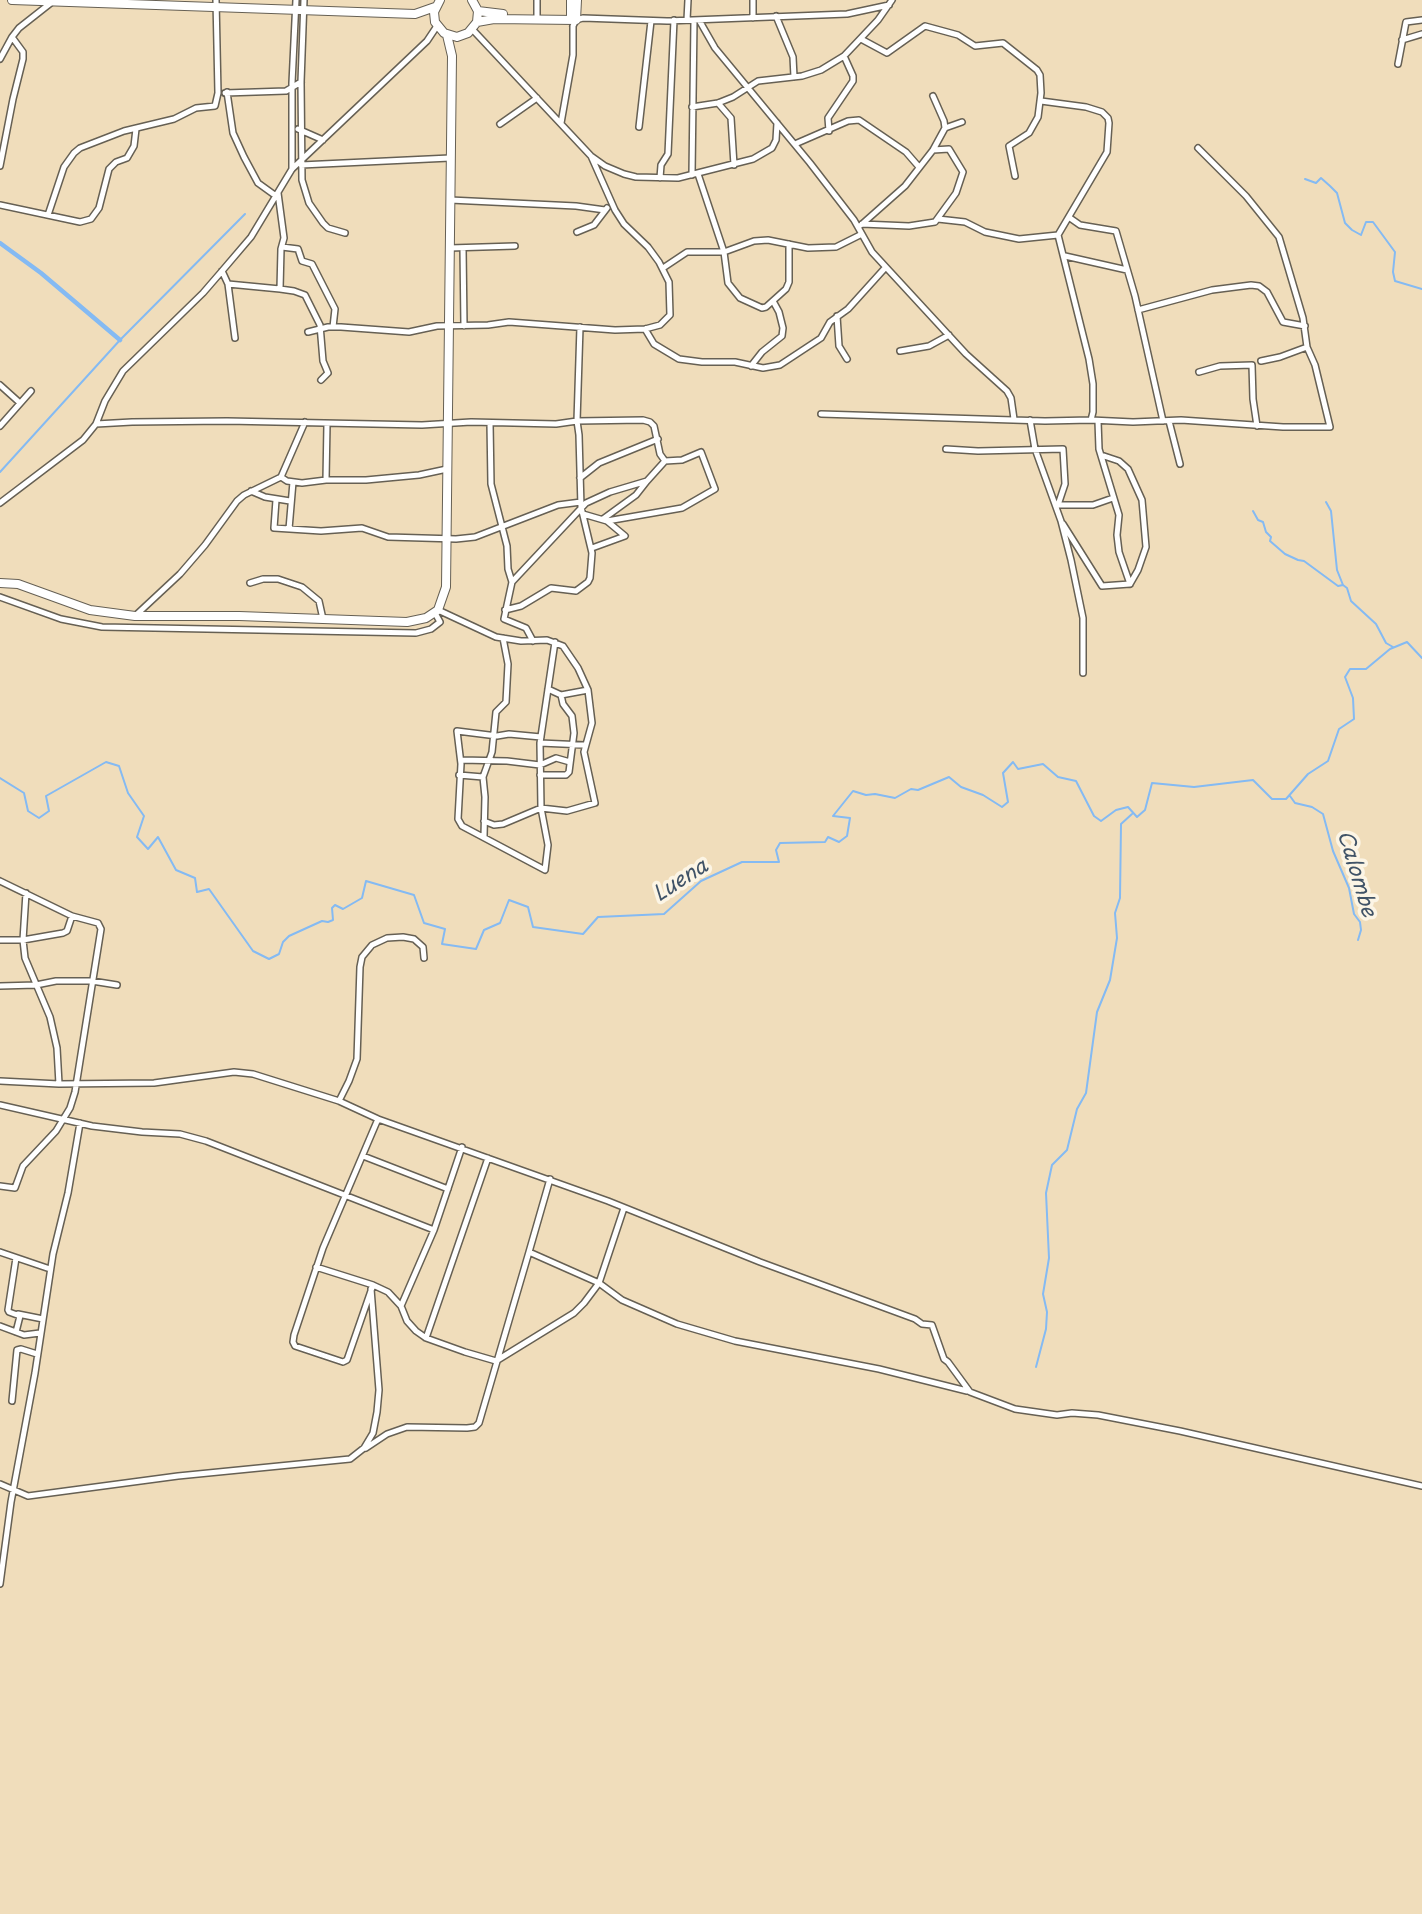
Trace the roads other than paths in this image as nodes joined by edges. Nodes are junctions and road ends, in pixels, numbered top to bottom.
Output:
1 (12, 0) edge
2 (296, 0) edge
3 (304, 0) edge
4 (472, 0) edge
5 (537, 0) edge
6 (571, 0) edge
7 (577, 0) edge
8 (688, 0) edge
9 (752, 0) edge
10 (52, 2) junction
11 (114, 2) edge
12 (890, 2) edge
13 (216, 3) edge
14 (228, 3) edge
15 (438, 4) edge
16 (299, 11) junction
17 (478, 11) junction
18 (415, 14) junction
19 (776, 16) junction
20 (537, 17) junction
21 (753, 18) junction
22 (575, 19) junction
23 (674, 20) junction
24 (693, 20) junction
25 (1422, 20) edge
26 (651, 21) junction
27 (475, 26) junction
28 (441, 29) junction
29 (1422, 34) edge
30 (463, 36) junction
31 (12, 37) junction
32 (861, 39) junction
33 (1402, 40) junction
34 (452, 56) junction
35 (844, 56) junction
36 (0, 59) edge
37 (1398, 64) dead end
38 (794, 76) junction
39 (301, 82) junction
40 (292, 88) junction
41 (747, 88) junction
42 (227, 92) junction
43 (218, 93) junction
44 (933, 96) dead end
45 (537, 98) junction
46 (1041, 101) junction
47 (718, 103) junction
48 (692, 107) junction
49 (962, 122) dead end
50 (561, 123) junction
51 (777, 123) junction
52 (500, 124) dead end
53 (639, 127) dead end
54 (945, 128) junction
55 (136, 129) junction
56 (301, 129) junction
57 (291, 130) junction
58 (829, 131) junction
59 (323, 140) junction
60 (795, 144) junction
61 (1198, 148) dead end
62 (933, 150) junction
63 (591, 156) junction
64 (450, 158) junction
65 (302, 163) junction
66 (734, 165) junction
67 (0, 166) edge
68 (919, 167) junction
69 (292, 169) junction
70 (695, 174) junction
71 (1015, 176) dead end
72 (660, 178) junction
73 (277, 195) junction
74 (450, 200) junction
75 (611, 203) junction
76 (0, 205) edge
77 (605, 210) junction
78 (48, 215) junction
79 (1070, 218) junction
80 (938, 219) junction
81 (860, 225) junction
82 (577, 232) dead end
83 (345, 233) dead end
84 (862, 234) junction
85 (1058, 235) junction
86 (789, 244) junction
87 (515, 246) dead end
88 (282, 247) junction
89 (450, 248) junction
90 (463, 248) junction
91 (723, 252) junction
92 (1065, 256) junction
93 (663, 268) junction
94 (886, 268) junction
95 (1127, 270) junction
96 (222, 271) junction
97 (228, 285) junction
98 (279, 289) junction
99 (773, 301) junction
100 (1138, 310) junction
101 (837, 316) junction
102 (449, 326) junction
103 (464, 326) junction
104 (1305, 326) junction
105 (332, 327) junction
106 (580, 327) junction
107 (645, 328) junction
108 (321, 330) junction
109 (308, 332) dead end
110 (949, 335) junction
111 (235, 338) dead end
112 (1307, 347) junction
113 (900, 351) dead end
114 (848, 359) dead end
115 (1261, 361) dead end
116 (751, 366) junction
117 (1199, 372) dead end
118 (321, 380) dead end
119 (0, 385) edge
120 (31, 391) dead end
121 (20, 403) junction
122 (821, 414) dead end
123 (1014, 419) junction
124 (1030, 420) junction
125 (1095, 420) junction
126 (577, 421) junction
127 (1166, 421) junction
128 (306, 422) junction
129 (490, 423) junction
130 (96, 424) junction
131 (327, 424) junction
132 (448, 424) junction
133 (0, 426) edge
134 (1257, 426) junction
135 (658, 439) junction
136 (946, 449) dead end
137 (1035, 449) junction
138 (1101, 455) junction
139 (665, 461) junction
140 (1180, 464) dead end
141 (447, 469) junction
142 (281, 477) junction
143 (580, 478) junction
144 (326, 480) junction
145 (647, 481) junction
146 (293, 482) junction
147 (251, 491) junction
148 (1113, 498) junction
149 (276, 500) junction
150 (290, 501) junction
151 (0, 503) edge
152 (1057, 505) junction
153 (582, 508) junction
154 (605, 520) junction
155 (1061, 522) junction
156 (501, 527) junction
157 (289, 528) junction
158 (446, 538) junction
159 (592, 548) junction
160 (512, 582) junction
161 (0, 583) edge
162 (250, 583) dead end
163 (1130, 584) junction
164 (0, 597) edge
165 (505, 610) junction
166 (437, 611) junction
167 (135, 616) junction
168 (323, 619) junction
169 (503, 638) junction
170 (533, 641) junction
171 (555, 642) junction
172 (1083, 673) dead end
173 (548, 690) junction
174 (588, 690) junction
175 (561, 695) junction
176 (494, 734) junction
177 (541, 740) junction
178 (572, 744) junction
179 (585, 745) junction
180 (461, 760) junction
181 (489, 761) junction
182 (570, 762) junction
183 (540, 765) junction
184 (459, 775) junction
185 (540, 775) junction
186 (483, 777) junction
187 (541, 808) junction
188 (484, 821) junction
189 (484, 836) junction
190 (0, 881) edge
191 (26, 893) junction
192 (72, 916) junction
193 (0, 940) edge
194 (23, 940) junction
195 (424, 958) dead end
196 (92, 981) junction
197 (36, 985) junction
198 (117, 985) dead end
199 (0, 986) edge
200 (0, 1081) edge
201 (59, 1084) junction
202 (75, 1084) junction
203 (340, 1101) junction
204 (0, 1108) edge
205 (63, 1118) junction
206 (378, 1119) junction
207 (80, 1123) junction
208 (462, 1147) junction
209 (363, 1156) junction
210 (488, 1158) junction
211 (550, 1179) junction
212 (0, 1186) edge
213 (448, 1189) junction
214 (344, 1196) junction
215 (624, 1208) junction
216 (434, 1230) junction
217 (0, 1252) edge
218 (529, 1252) junction
219 (16, 1258) junction
220 (316, 1268) junction
221 (50, 1269) junction
222 (599, 1283) junction
223 (372, 1287) junction
224 (401, 1306) junction
225 (18, 1314) junction
226 (43, 1319) junction
227 (1, 1328) edge
228 (16, 1332) junction
229 (40, 1332) junction
230 (426, 1338) junction
231 (37, 1354) junction
232 (496, 1360) junction
233 (970, 1392) junction
234 (12, 1401) dead end
235 (364, 1448) junction
236 (0, 1484) edge
237 (1422, 1486) edge
238 (13, 1491) junction
239 (0, 1584) edge

1 - 10 main road
2 - 16 street
3 - 16 street
4 - 17 main road
5 - 20 street
6 - 22 main road
7 - 22 main road
8 - 24 street
9 - 21 street
10 - 11 main road
10 - 31 street
11 - 13 main road
12 - 19 street
12 - 32 street
13 - 14 main road
13 - 43 street
14 - 16 main road
15 - 18 main road
15 - 28 main road
16 - 18 main road
16 - 39 street
16 - 40 street
17 - 20 main road
17 - 27 main road
18 - 28 main road
19 - 21 street
19 - 38 street
20 - 22 main road
20 - 27 main road
21 - 24 street
22 - 26 street
22 - 50 street
23 - 24 street
23 - 26 street
23 - 72 street
24 - 41 street
24 - 48 street
25 - 33 street
26 - 53 street
27 - 30 main road
27 - 45 street
28 - 30 main road
28 - 34 main road
28 - 59 street
29 - 33 street
30 - 34 main road
31 - 36 street
31 - 67 street
32 - 35 street
32 - 46 street
33 - 37 street
34 - 64 main road
35 - 38 street
35 - 58 street
38 - 41 street
39 - 40 street
39 - 56 street
40 - 42 street
40 - 57 street
41 - 47 street
41 - 51 street
42 - 43 street
42 - 73 street
43 - 55 street
44 - 54 street
45 - 50 street
45 - 52 street
46 - 71 street
46 - 79 street
47 - 48 street
47 - 66 street
48 - 70 street
49 - 54 street
50 - 63 street
51 - 60 street
51 - 66 street
54 - 62 street
55 - 78 street
55 - 78 street
56 - 57 street
56 - 59 street
56 - 65 street
57 - 69 street
58 - 60 street
58 - 68 street
59 - 65 street
60 - 81 street
61 - 104 street
62 - 68 street
62 - 80 street
63 - 72 street
63 - 75 street
64 - 65 street
64 - 74 main road
65 - 69 street
65 - 83 street
66 - 70 street
68 - 81 street
69 - 73 street
70 - 72 street
70 - 91 street
73 - 88 street
73 - 96 street
74 - 77 street
74 - 89 main road
75 - 77 street
75 - 93 street
76 - 78 street
77 - 82 street
79 - 85 street
79 - 95 street
80 - 81 street
80 - 85 street
81 - 84 street
84 - 86 street
84 - 94 street
85 - 92 street
86 - 91 street
86 - 99 street
87 - 90 street
88 - 98 street
88 - 105 street
89 - 90 street
89 - 102 main road
90 - 103 street
91 - 93 street
91 - 99 street
92 - 95 street
92 - 125 street
93 - 107 street
94 - 101 street
94 - 110 street
95 - 100 street
96 - 97 street
96 - 130 street
97 - 98 street
97 - 111 street
98 - 108 street
99 - 116 street
100 - 104 street
100 - 127 street
101 - 114 street
101 - 116 street
102 - 103 street
102 - 105 street
102 - 132 main road
103 - 106 street
104 - 112 street
105 - 108 street
106 - 107 street
106 - 126 street
107 - 116 street
108 - 109 street
108 - 118 street
110 - 113 street
110 - 123 street
112 - 115 street
112 - 134 street
117 - 134 street
119 - 121 street
120 - 121 street
121 - 133 street
122 - 123 street
123 - 124 street
124 - 125 street
124 - 137 street
125 - 127 street
125 - 138 street
126 - 129 street
126 - 135 street
126 - 143 street
127 - 134 street
127 - 140 street
128 - 130 street
128 - 131 street
128 - 142 street
129 - 132 street
129 - 156 street
130 - 151 street
131 - 132 street
131 - 144 street
132 - 141 main road
135 - 139 street
135 - 143 street
136 - 137 street
137 - 152 street
137 - 152 street
138 - 148 street
138 - 163 street
139 - 145 street
139 - 154 street
141 - 144 street
141 - 158 main road
142 - 146 street
142 - 147 street
143 - 153 street
144 - 146 street
145 - 153 street
145 - 154 street
146 - 150 street
147 - 149 street
147 - 167 street
148 - 152 street
148 - 163 street
149 - 150 street
149 - 157 street
150 - 157 street
152 - 155 street
153 - 154 street
153 - 156 street
153 - 159 street
153 - 160 street
154 - 159 street
155 - 163 street
155 - 172 street
156 - 158 street
156 - 160 street
157 - 158 street
158 - 166 main road
159 - 165 street
160 - 165 street
161 - 167 main road
162 - 168 street
164 - 166 street
165 - 170 street
166 - 168 main road
166 - 169 street
167 - 168 main road
169 - 170 street
169 - 176 street
170 - 171 street
171 - 173 street
171 - 174 street
173 - 175 street
173 - 177 street
174 - 175 street
174 - 179 street
175 - 178 street
176 - 177 street
176 - 180 street
176 - 181 street
177 - 178 street
177 - 183 street
178 - 179 street
178 - 182 street
179 - 187 street
180 - 181 street
180 - 184 street
181 - 183 street
181 - 186 street
182 - 183 street
182 - 185 street
183 - 185 street
184 - 186 street
184 - 189 street
185 - 187 street
186 - 188 street
187 - 188 street
187 - 189 street
188 - 189 street
190 - 191 street
191 - 192 street
191 - 194 street
192 - 194 street
192 - 196 street
193 - 194 street
194 - 197 street
195 - 203 street
196 - 197 street
196 - 198 street
196 - 202 street
197 - 199 street
197 - 201 street
200 - 201 street
201 - 202 street
202 - 203 street
202 - 205 street
203 - 206 street
204 - 205 street
205 - 207 street
205 - 212 street
206 - 208 street
206 - 209 street
207 - 214 street
207 - 221 street
208 - 210 street
208 - 213 street
209 - 213 street
209 - 214 street
210 - 211 street
210 - 230 street
211 - 215 street
211 - 218 street
213 - 216 street
214 - 216 street
214 - 220 street
215 - 222 street
215 - 233 street
216 - 224 street
217 - 219 street
218 - 222 street
218 - 232 street
219 - 221 street
219 - 225 street
220 - 223 street
220 - 223 street
221 - 226 street
222 - 232 street
222 - 233 street
223 - 224 street
223 - 235 street
224 - 230 street
225 - 226 street
225 - 228 street
226 - 229 street
227 - 228 street
228 - 229 street
229 - 231 street
230 - 232 street
231 - 234 street
231 - 238 street
232 - 235 street
233 - 237 street
235 - 238 street
236 - 238 street
238 - 239 street

